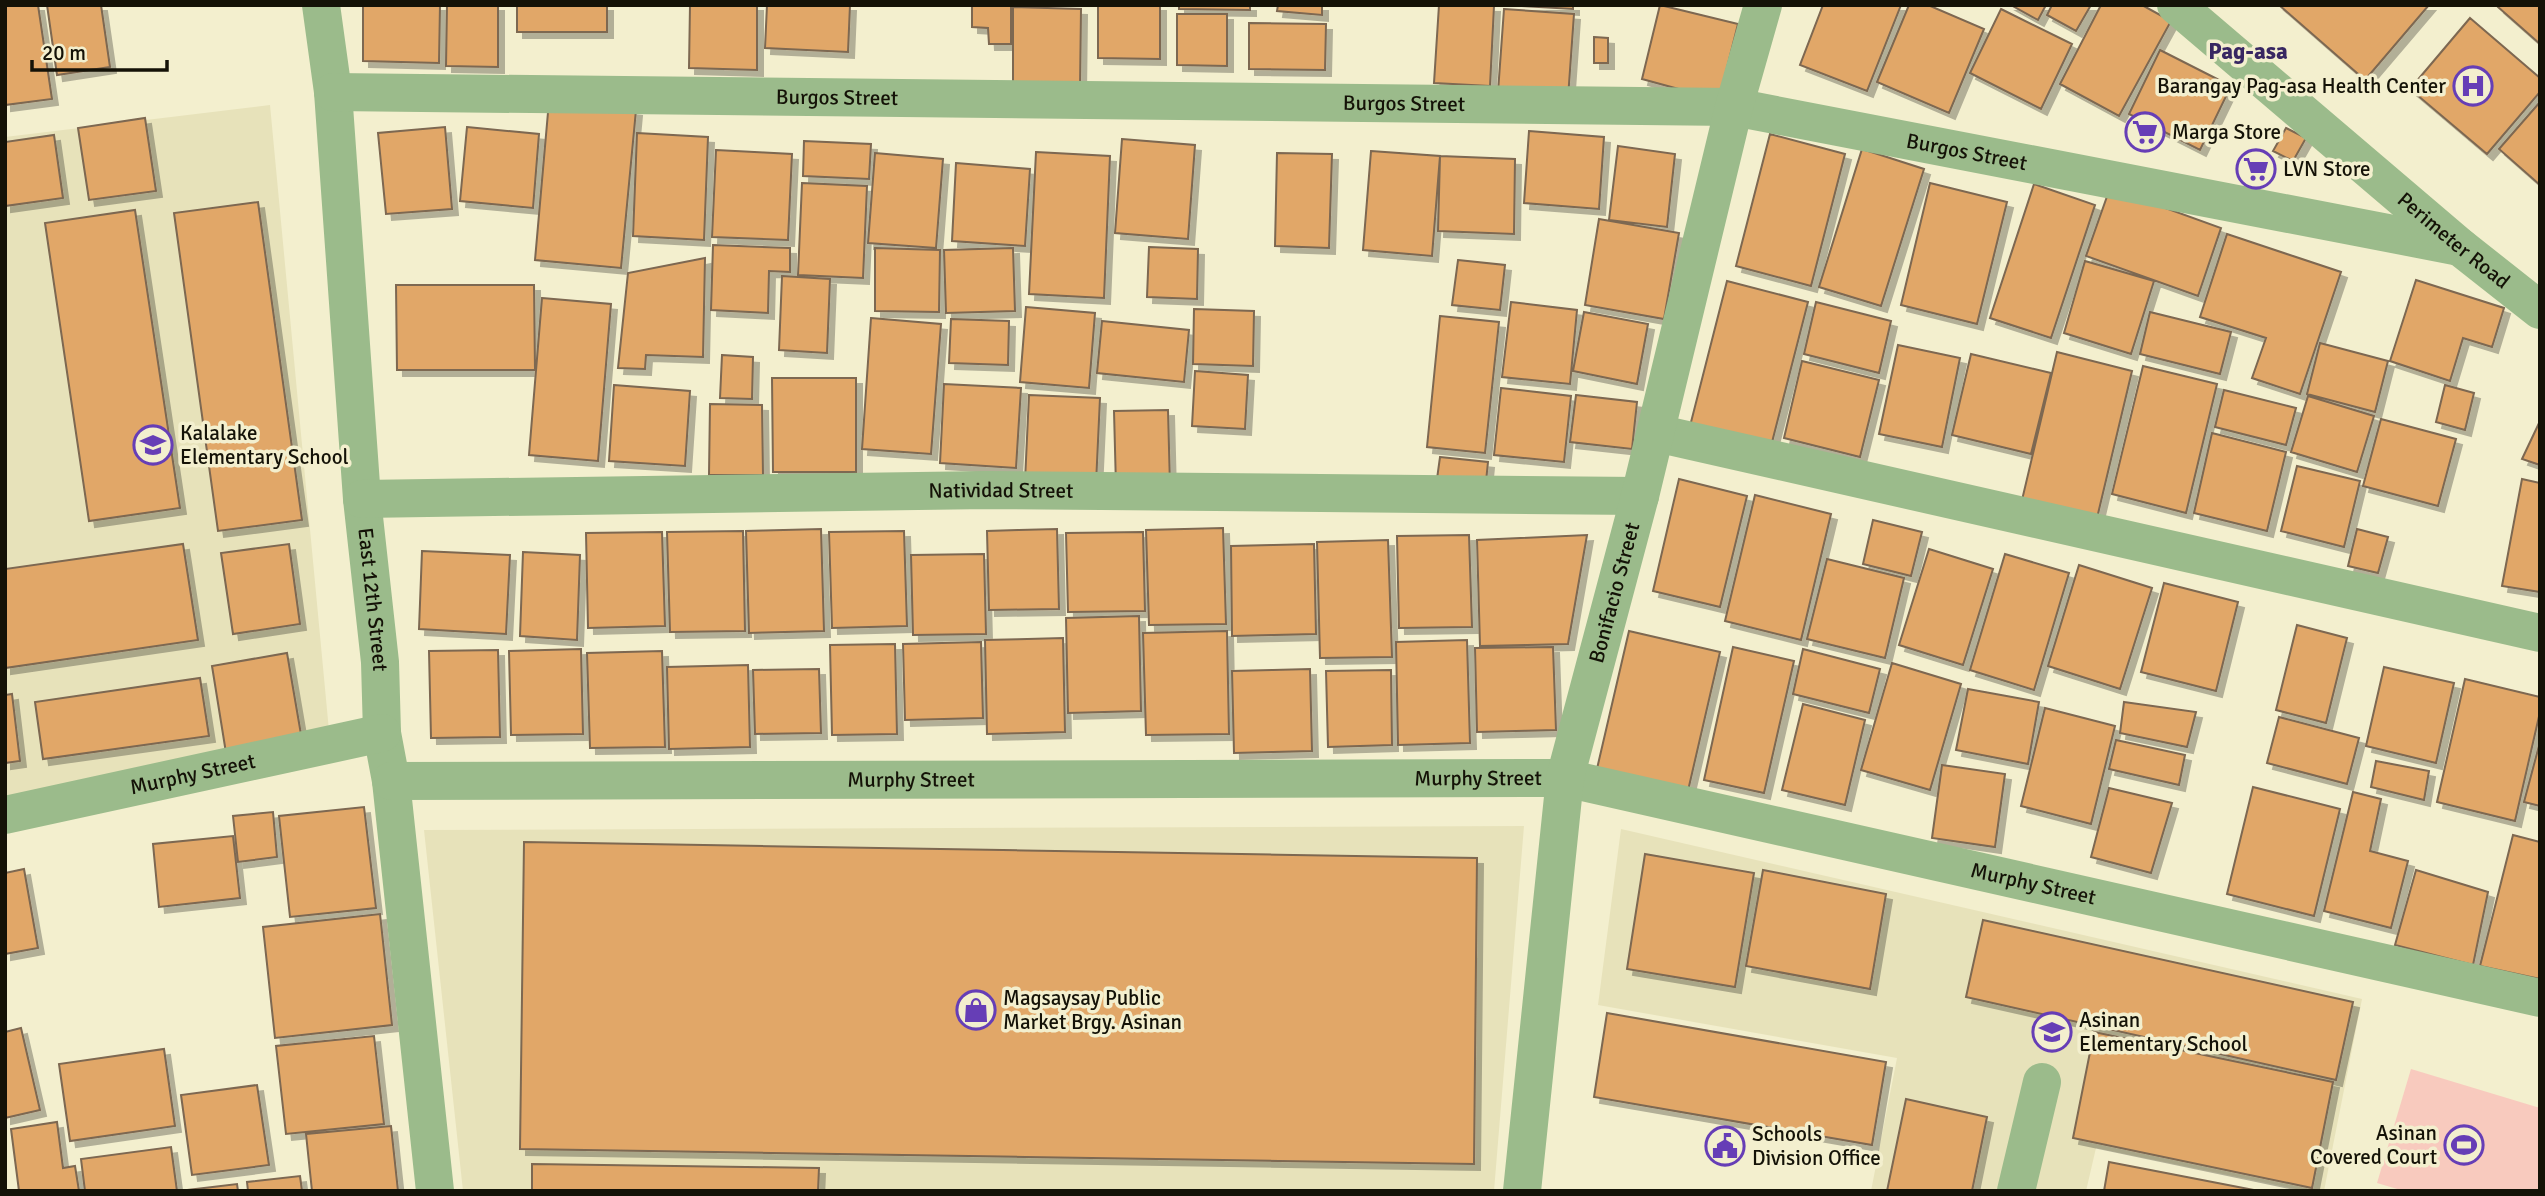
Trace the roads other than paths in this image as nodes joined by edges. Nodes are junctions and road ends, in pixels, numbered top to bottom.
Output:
1 (321, 5) edge
2 (1763, 5) edge
3 (2176, 5) edge
4 (334, 92) junction
5 (1734, 107) junction
6 (2460, 247) junction
7 (2540, 310) edge
8 (1656, 433) junction
9 (1640, 496) junction
10 (362, 499) junction
11 (2540, 633) edge
12 (382, 733) junction
13 (1565, 778) junction
14 (391, 781) junction
15 (5, 814) edge
16 (2540, 998) edge
17 (2042, 1082) dead end
18 (435, 1191) edge
19 (1522, 1191) edge
20 (2016, 1191) edge

1 - 4 street, East 12th Street
2 - 5 street, Bonifacio Street
3 - 6 street, Perimeter Road
4 - 5 street, Burgos Street
4 - 10 street, East 12th Street
5 - 6 street, Burgos Street
5 - 8 street, Bonifacio Street
6 - 7 street, Perimeter Road
8 - 9 street, Bonifacio Street
8 - 11 street
9 - 10 street, Natividad Street
9 - 13 street, Bonifacio Street
10 - 12 street, East 12th Street
12 - 14 street, East 12th Street
12 - 15 street, Murphy Street
13 - 14 street, Murphy Street
13 - 16 street, Murphy Street
13 - 19 street, Bonifacio Street
14 - 18 street, East 12th Street
17 - 20 street

